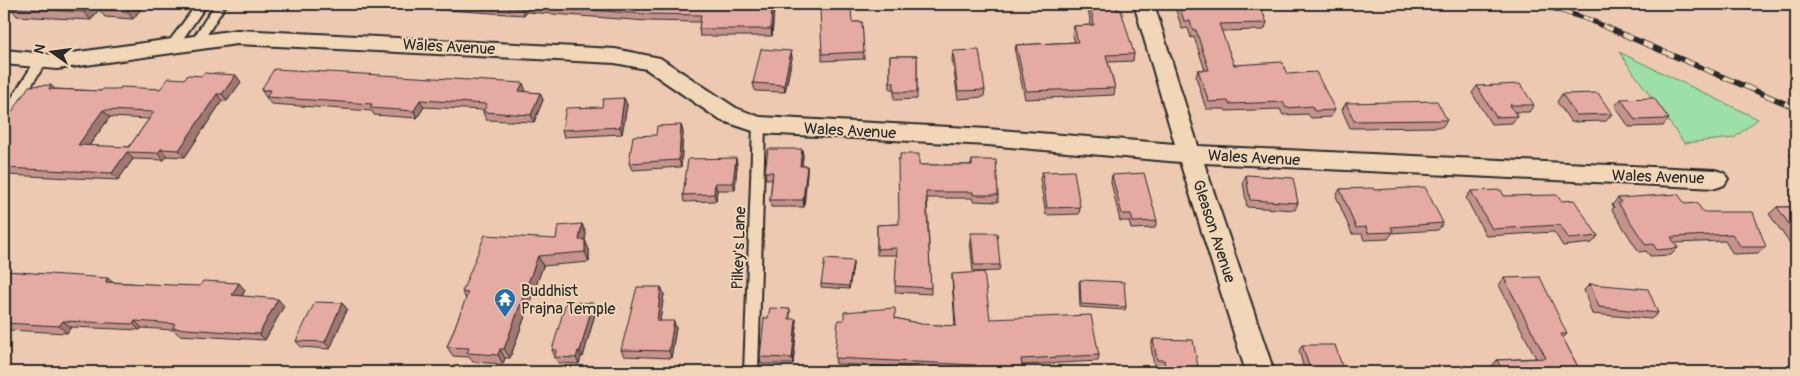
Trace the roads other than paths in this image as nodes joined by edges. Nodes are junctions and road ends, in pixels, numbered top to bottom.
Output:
1 (202, 4) edge
2 (1144, 4) edge
3 (218, 9) dead end
4 (196, 43) junction
5 (172, 46) junction
6 (4, 57) edge
7 (41, 61) junction
8 (4, 119) edge
9 (759, 125) junction
10 (1189, 154) junction
11 (1716, 179) dead end
12 (751, 372) edge
13 (1260, 372) edge

1 - 5 lane
2 - 10 street, Gleason Avenue
3 - 4 lane
4 - 5 street, Wales Avenue
4 - 9 street, Wales Avenue
5 - 7 street, Wales Avenue
6 - 7 street, Wales Avenue
7 - 8 lane
9 - 10 street, Wales Avenue
9 - 12 lane, Pilkey's Lane
10 - 11 street, Wales Avenue
10 - 13 street, Gleason Avenue

